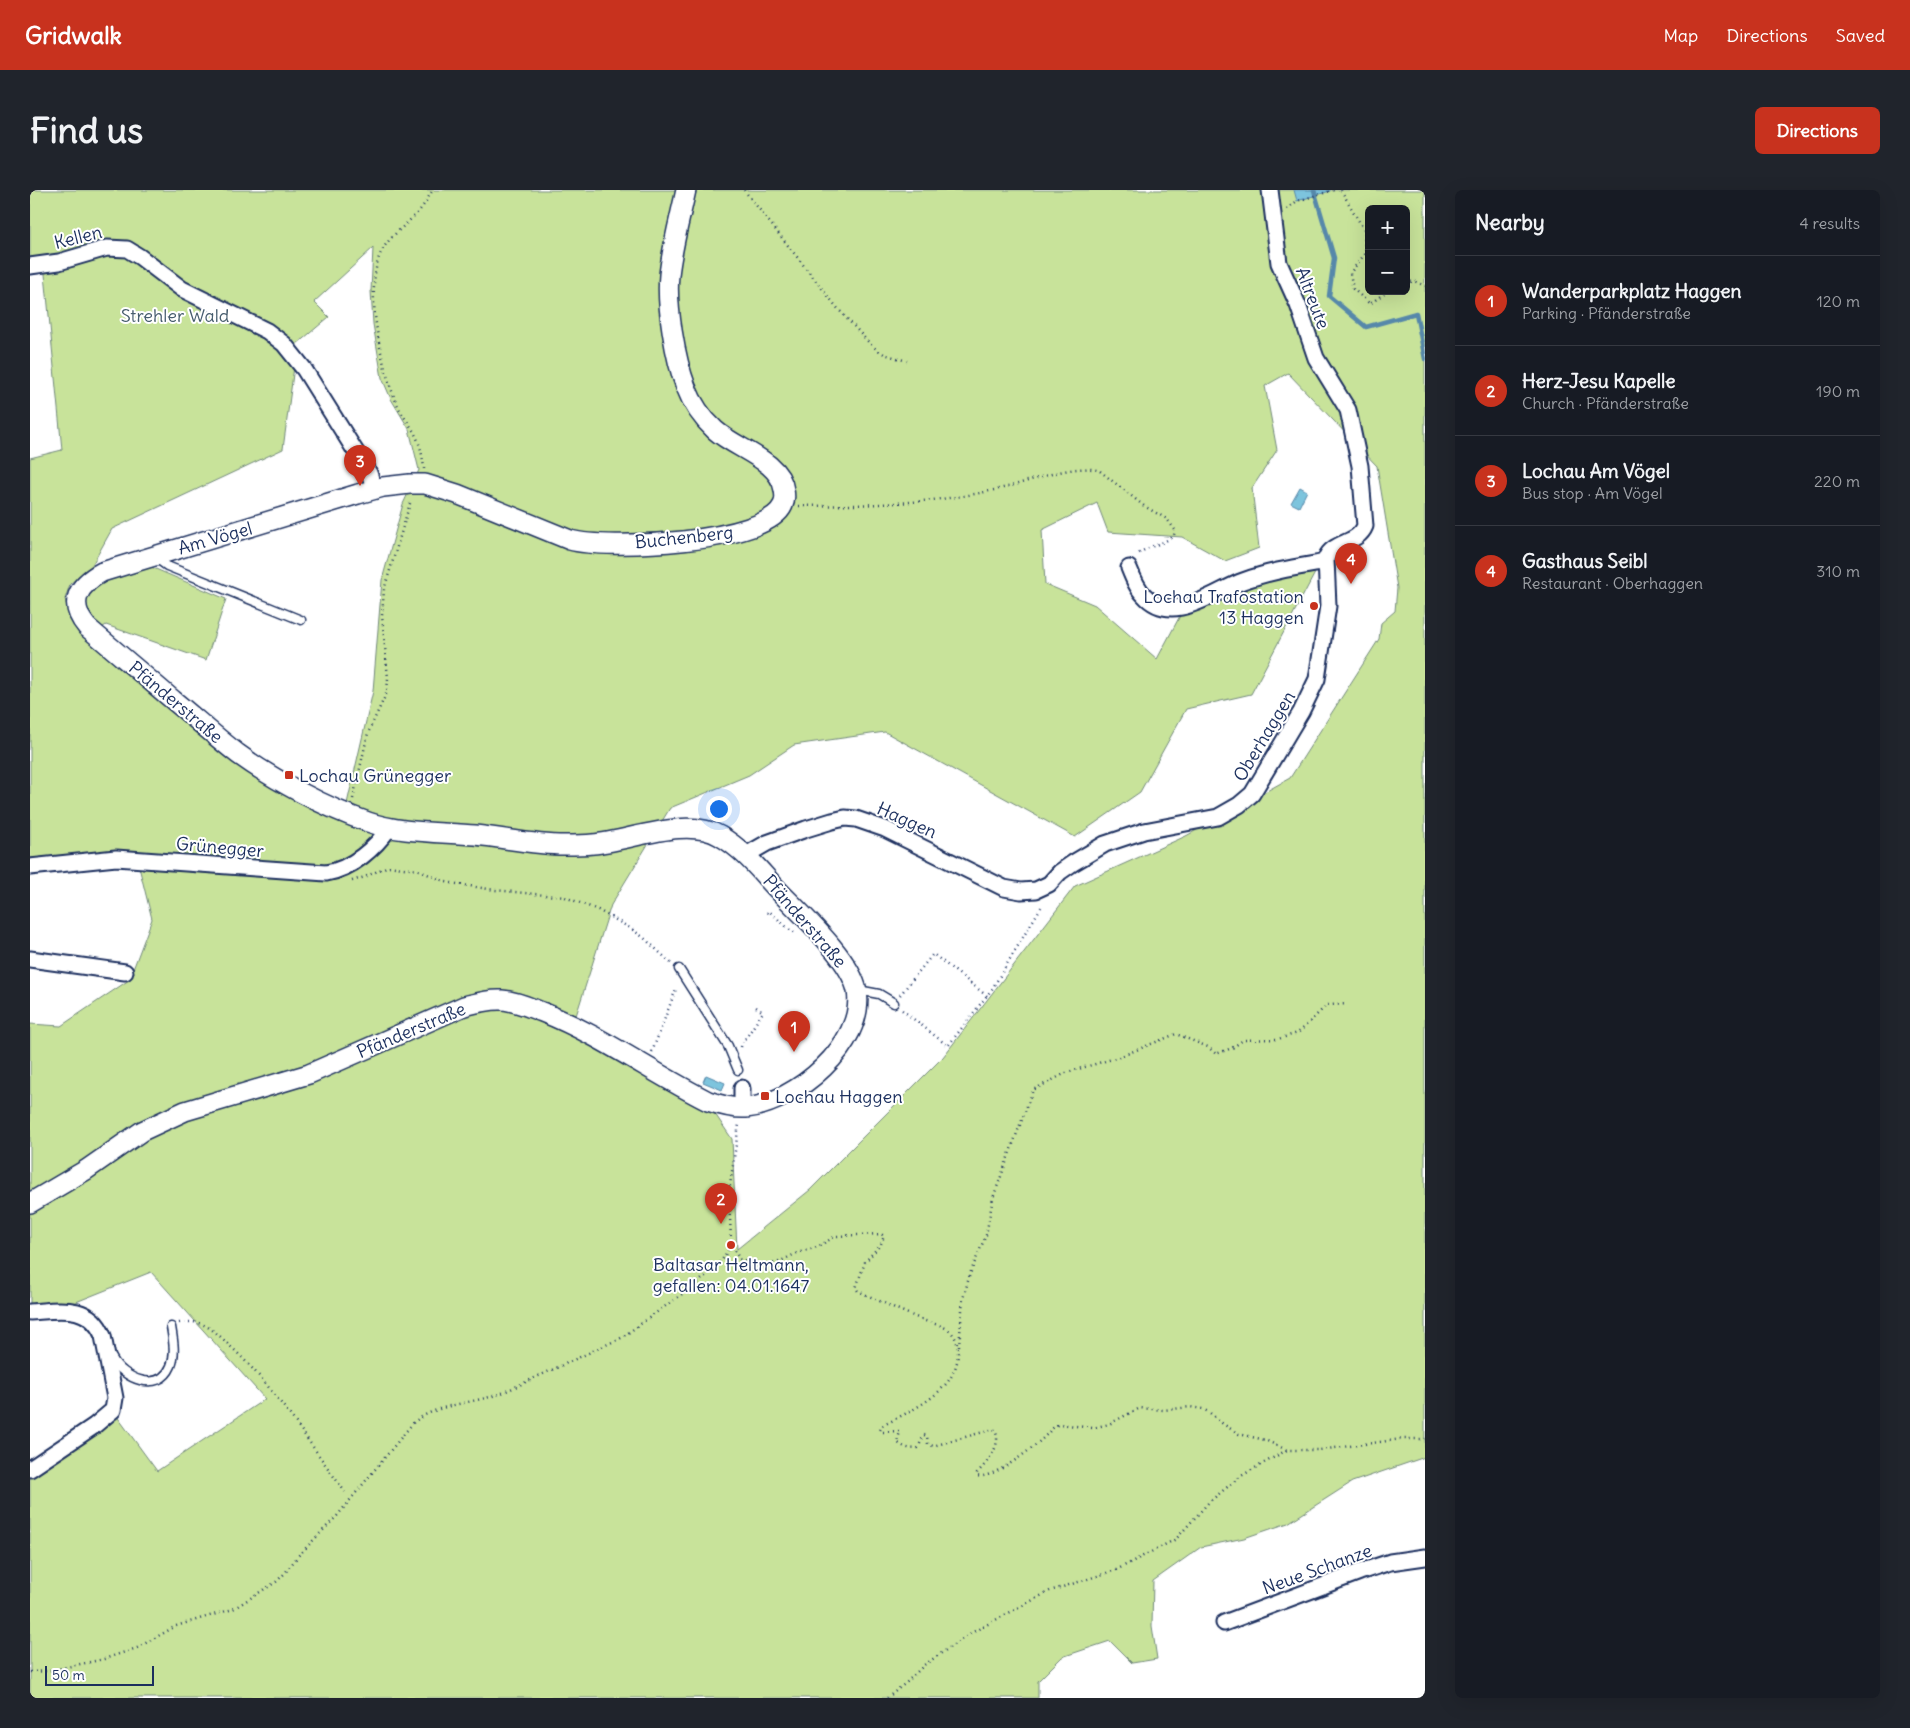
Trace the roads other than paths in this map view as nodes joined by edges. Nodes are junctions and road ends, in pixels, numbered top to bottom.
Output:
1 (686, 190) edge
2 (1270, 190) edge
3 (30, 266) edge
4 (375, 490) junction
5 (518, 519) joint
6 (154, 556) junction
7 (1326, 562) junction
8 (1129, 568) road end
9 (77, 609) joint
10 (301, 620) dead end
11 (390, 827) junction
12 (746, 855) junction
13 (30, 866) edge
14 (1049, 884) joint
15 (30, 959) edge
16 (679, 969) road end
17 (125, 972) dead end
18 (856, 989) junction
19 (894, 1003) road end
20 (738, 1070) dead end
21 (742, 1088) dead end
22 (742, 1109) junction
23 (30, 1203) edge
24 (30, 1312) edge
25 (171, 1327) road end
26 (106, 1347) junction
27 (30, 1469) edge
28 (1425, 1557) edge
29 (1224, 1623) dead end

1 - 5 street, Buchenberg
2 - 7 street, Altreute
3 - 4 street, Kellen
4 - 5 street, Am Vögel
4 - 6 street, Am Vögel
6 - 9 street, Am Vögel
6 - 10 lane
7 - 8 street
7 - 14 street, Oberhaggen
9 - 11 street, Pfänderstraße
11 - 12 street, Pfänderstraße
11 - 13 street, Grünegger
12 - 14 street, Haggen
12 - 18 street, Pfänderstraße
15 - 17 street
16 - 20 lane
18 - 19 lane
18 - 22 street, Pfänderstraße
21 - 22 street
22 - 23 street, Pfänderstraße
24 - 26 street
25 - 26 lane
26 - 27 street
28 - 29 street, Neue Schanze

